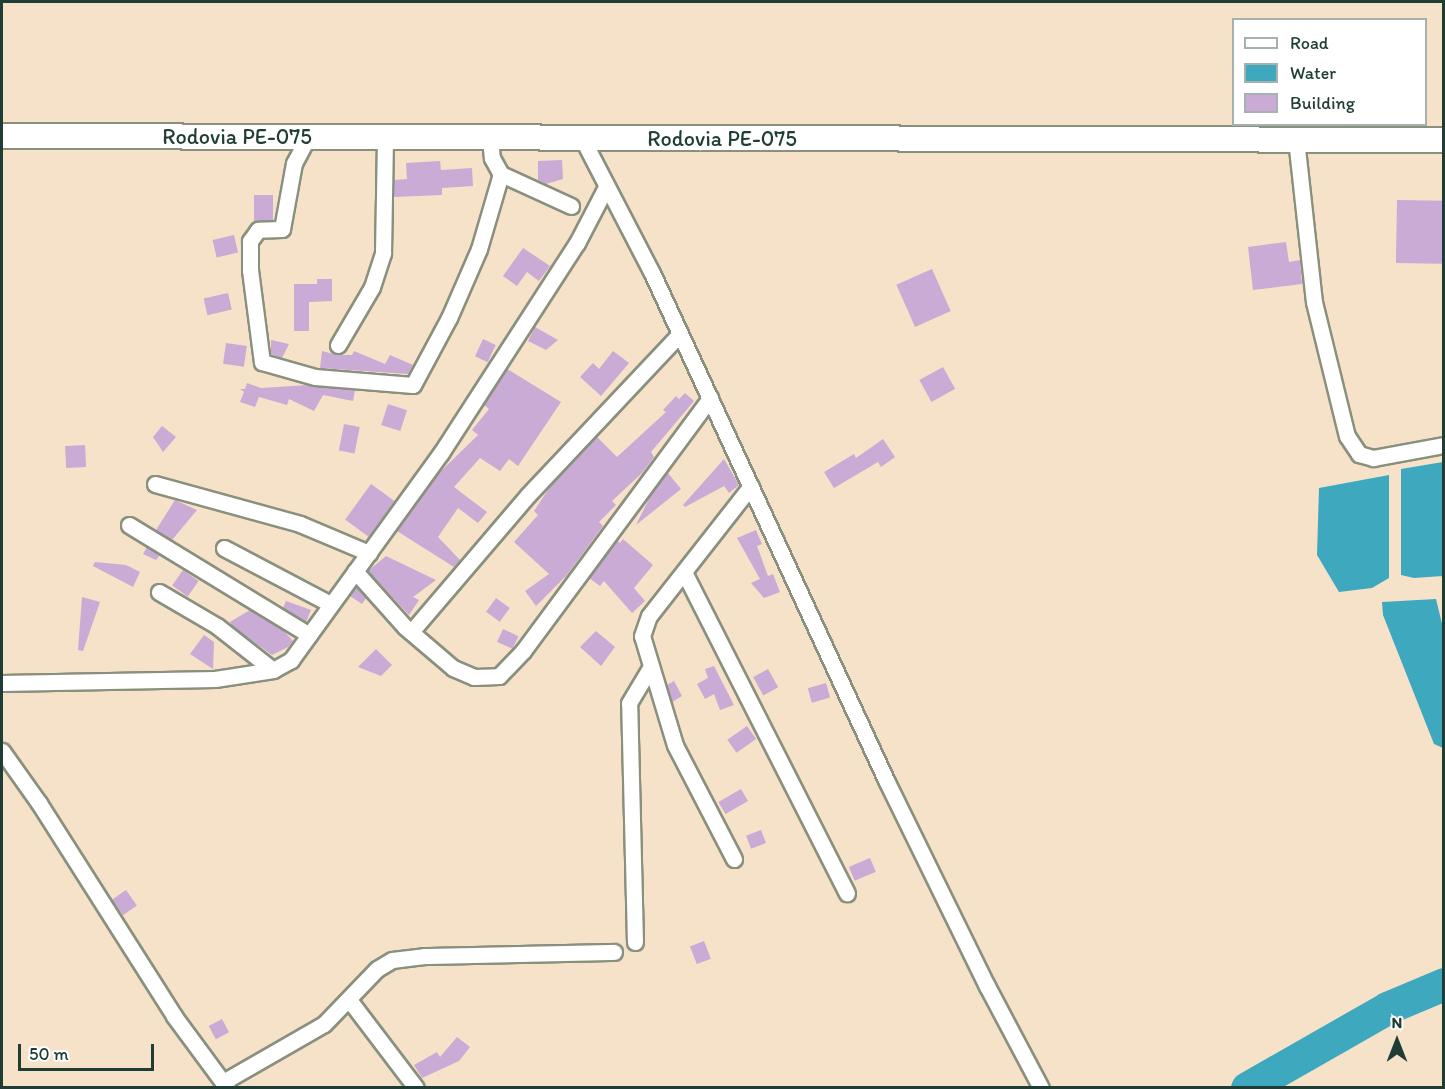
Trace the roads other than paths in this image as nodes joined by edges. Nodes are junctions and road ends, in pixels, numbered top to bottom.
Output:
1 (2, 136) edge
2 (308, 137) junction
3 (385, 137) junction
4 (490, 137) junction
5 (582, 138) junction
6 (1296, 139) junction
7 (1443, 140) edge
8 (501, 174) junction
9 (605, 189) junction
10 (571, 206) dead end
11 (679, 335) junction
12 (338, 345) dead end
13 (710, 398) junction
14 (1443, 445) edge
15 (155, 484) dead end
16 (751, 486) junction
17 (129, 525) dead end
18 (224, 548) dead end
19 (369, 553) junction
20 (355, 571) junction
21 (685, 574) junction
22 (159, 592) dead end
23 (330, 604) junction
24 (411, 632) junction
25 (309, 635) junction
26 (273, 670) junction
27 (650, 670) junction
28 (2, 683) edge
29 (2, 751) edge
30 (734, 859) dead end
31 (847, 893) dead end
32 (635, 942) dead end
33 (614, 952) dead end
34 (350, 1001) junction
35 (225, 1085) edge
36 (416, 1088) edge
37 (1041, 1088) edge

1 - 2 main road, Rodovia PE-075
2 - 3 main road, Rodovia PE-075
2 - 8 street
3 - 4 main road, Rodovia PE-075
3 - 12 street
4 - 5 main road, Rodovia PE-075
4 - 8 street
5 - 6 main road, Rodovia PE-075
5 - 9 street
6 - 7 main road, Rodovia PE-075
6 - 14 street
8 - 10 street
9 - 11 street
9 - 19 street
11 - 13 street
11 - 24 street
13 - 16 street
13 - 24 street
15 - 19 street
16 - 21 street
16 - 37 street
17 - 25 street
18 - 23 street
19 - 20 street
20 - 23 street
20 - 24 street
21 - 27 street
21 - 31 street
22 - 26 street
23 - 25 street
25 - 26 street
26 - 28 street
27 - 30 street
27 - 32 street
29 - 35 street
33 - 34 street
34 - 35 street
34 - 36 street

